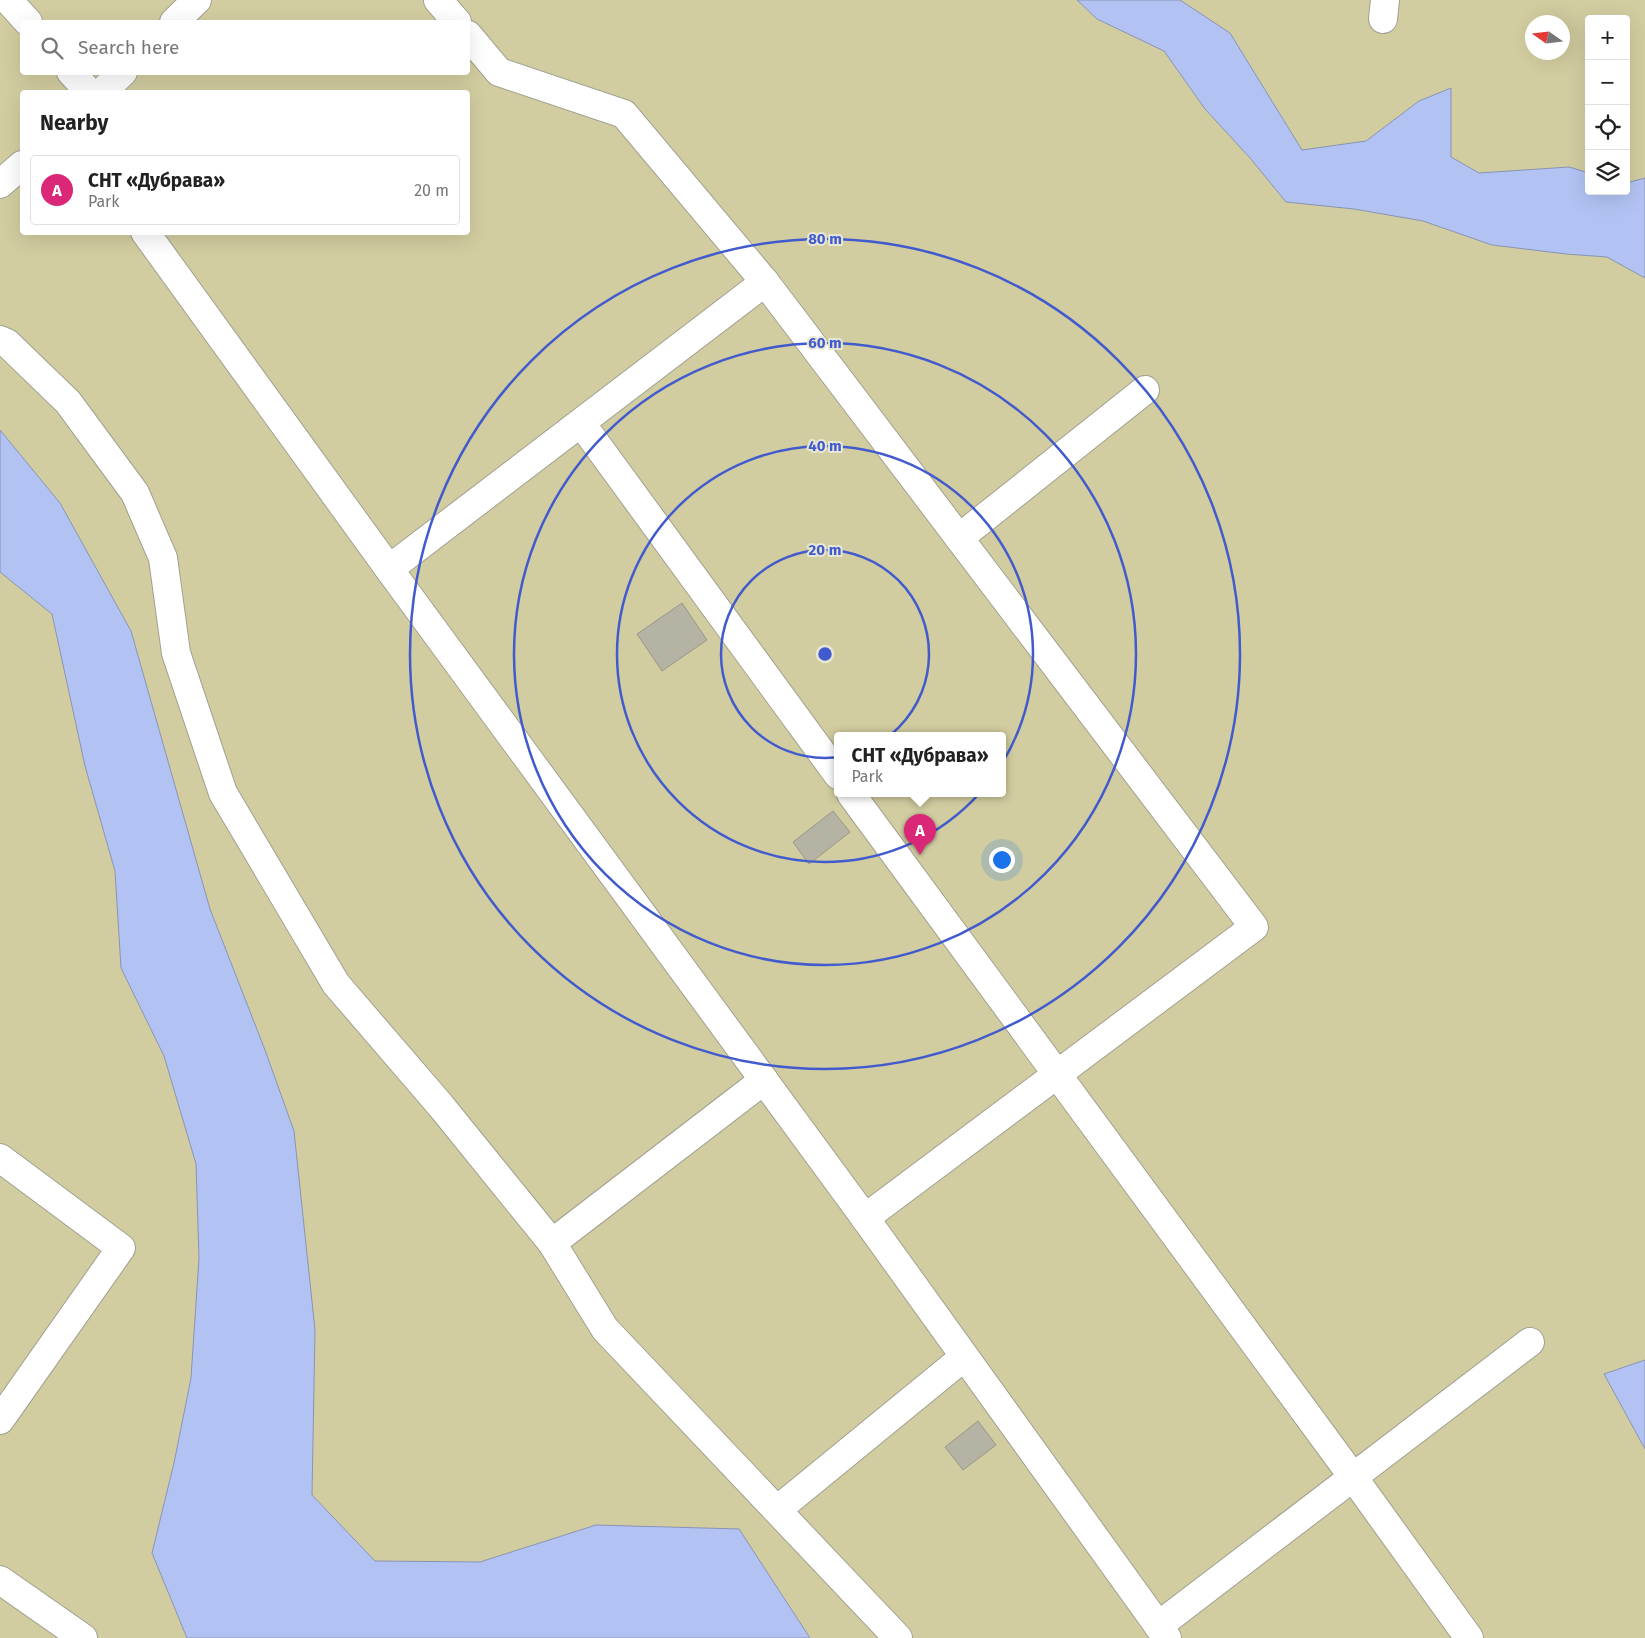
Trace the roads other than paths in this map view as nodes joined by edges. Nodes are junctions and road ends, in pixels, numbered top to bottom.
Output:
1 (8, 0) edge
2 (197, 0) edge
3 (438, 0) edge
4 (26, 20) edge
5 (176, 20) edge
6 (455, 20) edge
7 (470, 37) edge
8 (74, 75) edge
9 (120, 75) edge
10 (87, 90) edge
11 (104, 90) edge
12 (20, 167) edge
13 (0, 184) edge
14 (148, 235) edge
15 (765, 282) junction
16 (0, 340) edge
17 (1145, 390) dead end
18 (581, 423) junction
19 (959, 538) junction
20 (389, 569) junction
21 (834, 770) edge
22 (853, 797) edge
23 (1056, 1075) junction
24 (764, 1080) junction
25 (0, 1158) edge
26 (864, 1218) junction
27 (552, 1243) junction
28 (1530, 1342) dead end
29 (964, 1357) junction
30 (0, 1420) edge
31 (1353, 1477) junction
32 (777, 1510) junction
33 (0, 1580) edge
34 (1163, 1632) edge
35 (83, 1638) edge
36 (898, 1638) edge
37 (1469, 1638) edge

1 - 4 lane
2 - 5 lane
3 - 6 lane
7 - 15 lane
8 - 10 lane
9 - 11 lane
12 - 13 lane
14 - 20 lane
15 - 18 lane
15 - 19 lane
16 - 27 lane
17 - 19 lane
18 - 20 lane
18 - 21 lane
19 - 23 lane
20 - 24 lane
22 - 23 lane
23 - 26 lane
23 - 31 lane
24 - 26 lane
24 - 27 lane
25 - 30 lane
26 - 29 lane
27 - 32 lane
28 - 31 lane
29 - 32 lane
29 - 34 lane
31 - 34 lane
31 - 37 lane
32 - 36 lane
33 - 35 lane

